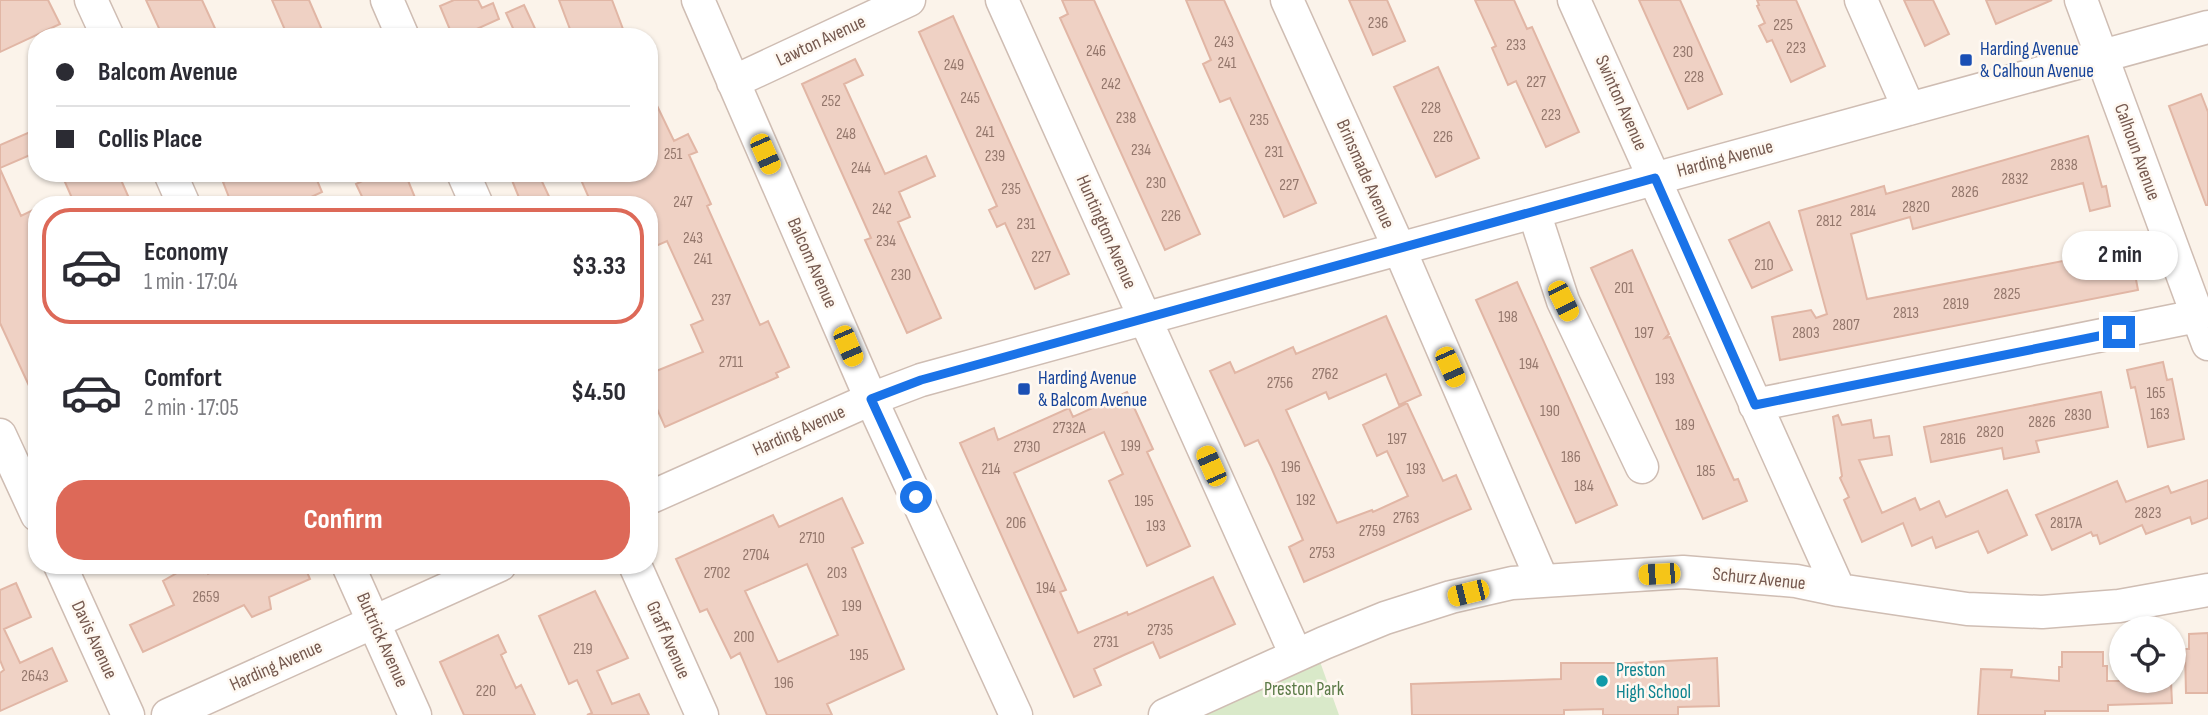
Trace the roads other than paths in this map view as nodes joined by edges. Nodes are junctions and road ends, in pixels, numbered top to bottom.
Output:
1 (91, 0) edge
2 (387, 0) edge
3 (698, 0) edge
4 (909, 0) edge
5 (1002, 0) edge
6 (1287, 0) edge
7 (1574, 0) edge
8 (1861, 0) edge
9 (2081, 0) edge
10 (2208, 27) edge
11 (104, 28) edge
12 (399, 28) edge
13 (2102, 56) junction
14 (733, 82) junction
15 (1909, 109) junction
16 (1655, 178) junction
17 (1534, 212) junction
18 (1399, 248) junction
19 (1144, 318) junction
20 (2203, 330) edge
21 (871, 399) junction
22 (1755, 405) junction
23 (0, 435) edge
24 (1642, 467) dead end
25 (658, 494) edge
26 (28, 496) edge
27 (64, 574) edge
28 (352, 574) edge
29 (480, 574) edge
30 (639, 574) edge
31 (1542, 580) junction
32 (1839, 590) junction
33 (2208, 590) edge
34 (374, 622) junction
35 (1296, 655) junction
36 (128, 715) edge
37 (168, 715) edge
38 (415, 715) edge
39 (702, 715) edge
40 (1016, 715) edge
41 (1165, 715) edge

1 - 11 street
2 - 12 street
3 - 14 street, Balcom Avenue
4 - 14 street, Lawton Avenue
5 - 19 street, Huntington Avenue
6 - 18 street, Brinsmade Avenue
7 - 16 street, Swinton Avenue
8 - 15 street
9 - 13 street, Calhoun Avenue
10 - 13 street, Harding Avenue
13 - 15 street, Harding Avenue
13 - 20 street, Calhoun Avenue
14 - 21 street, Balcom Avenue
15 - 16 street, Harding Avenue
16 - 17 street, Harding Avenue
16 - 22 street, Swinton Avenue
17 - 18 street, Harding Avenue
17 - 24 street
18 - 19 street, Harding Avenue
18 - 31 street, Brinsmade Avenue
19 - 21 street, Harding Avenue
19 - 35 street, Huntington Avenue
20 - 22 street
21 - 25 street, Harding Avenue
21 - 40 street, Balcom Avenue
22 - 32 street, Swinton Avenue
23 - 26 street
27 - 36 street, Davis Avenue
28 - 34 street, Buttrick Avenue
29 - 34 street, Harding Avenue
30 - 39 street, Graff Avenue
31 - 32 street, Schurz Avenue
31 - 35 street, Schurz Avenue
32 - 33 street, Schurz Avenue
34 - 37 street, Harding Avenue
34 - 38 street, Buttrick Avenue
35 - 41 street, Schurz Avenue

